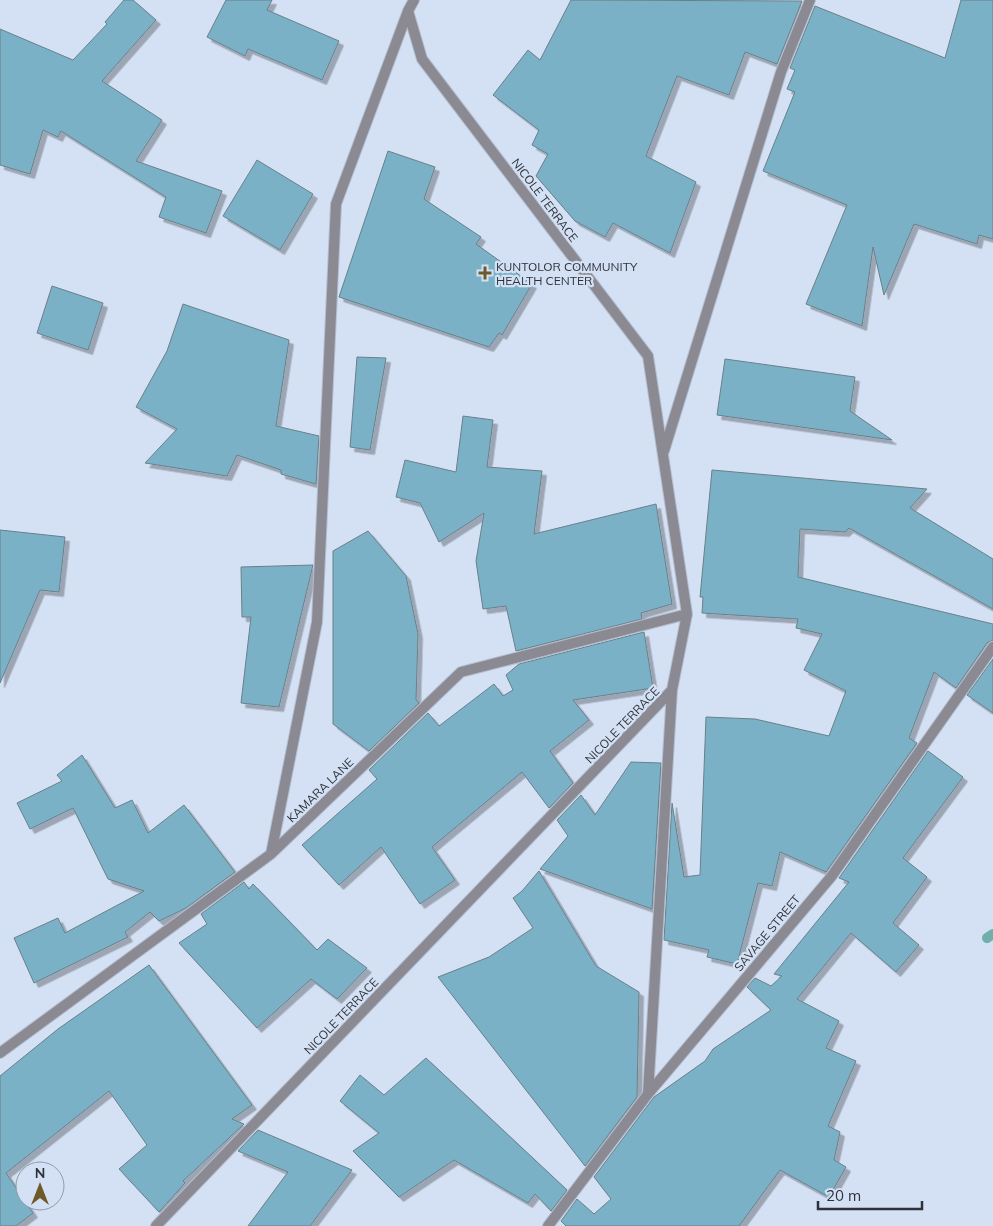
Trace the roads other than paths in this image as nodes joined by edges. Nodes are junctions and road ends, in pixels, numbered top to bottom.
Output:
1 (414, 0) edge
2 (810, 0) edge
3 (408, 11) junction
4 (663, 454) junction
5 (687, 614) junction
6 (993, 647) edge
7 (672, 690) junction
8 (271, 854) junction
9 (0, 1053) edge
10 (648, 1094) junction
11 (156, 1226) edge
12 (548, 1226) edge

1 - 3 street
2 - 4 street
3 - 4 street, NICOLE TERRACE
3 - 8 street
4 - 5 street, NICOLE TERRACE
5 - 7 street, NICOLE TERRACE
5 - 8 street, KAMARA LANE
6 - 10 street, SAVAGE STREET
7 - 10 street
7 - 11 street, NICOLE TERRACE
8 - 9 street, KAMARA LANE
10 - 12 street, SAVAGE STREET

